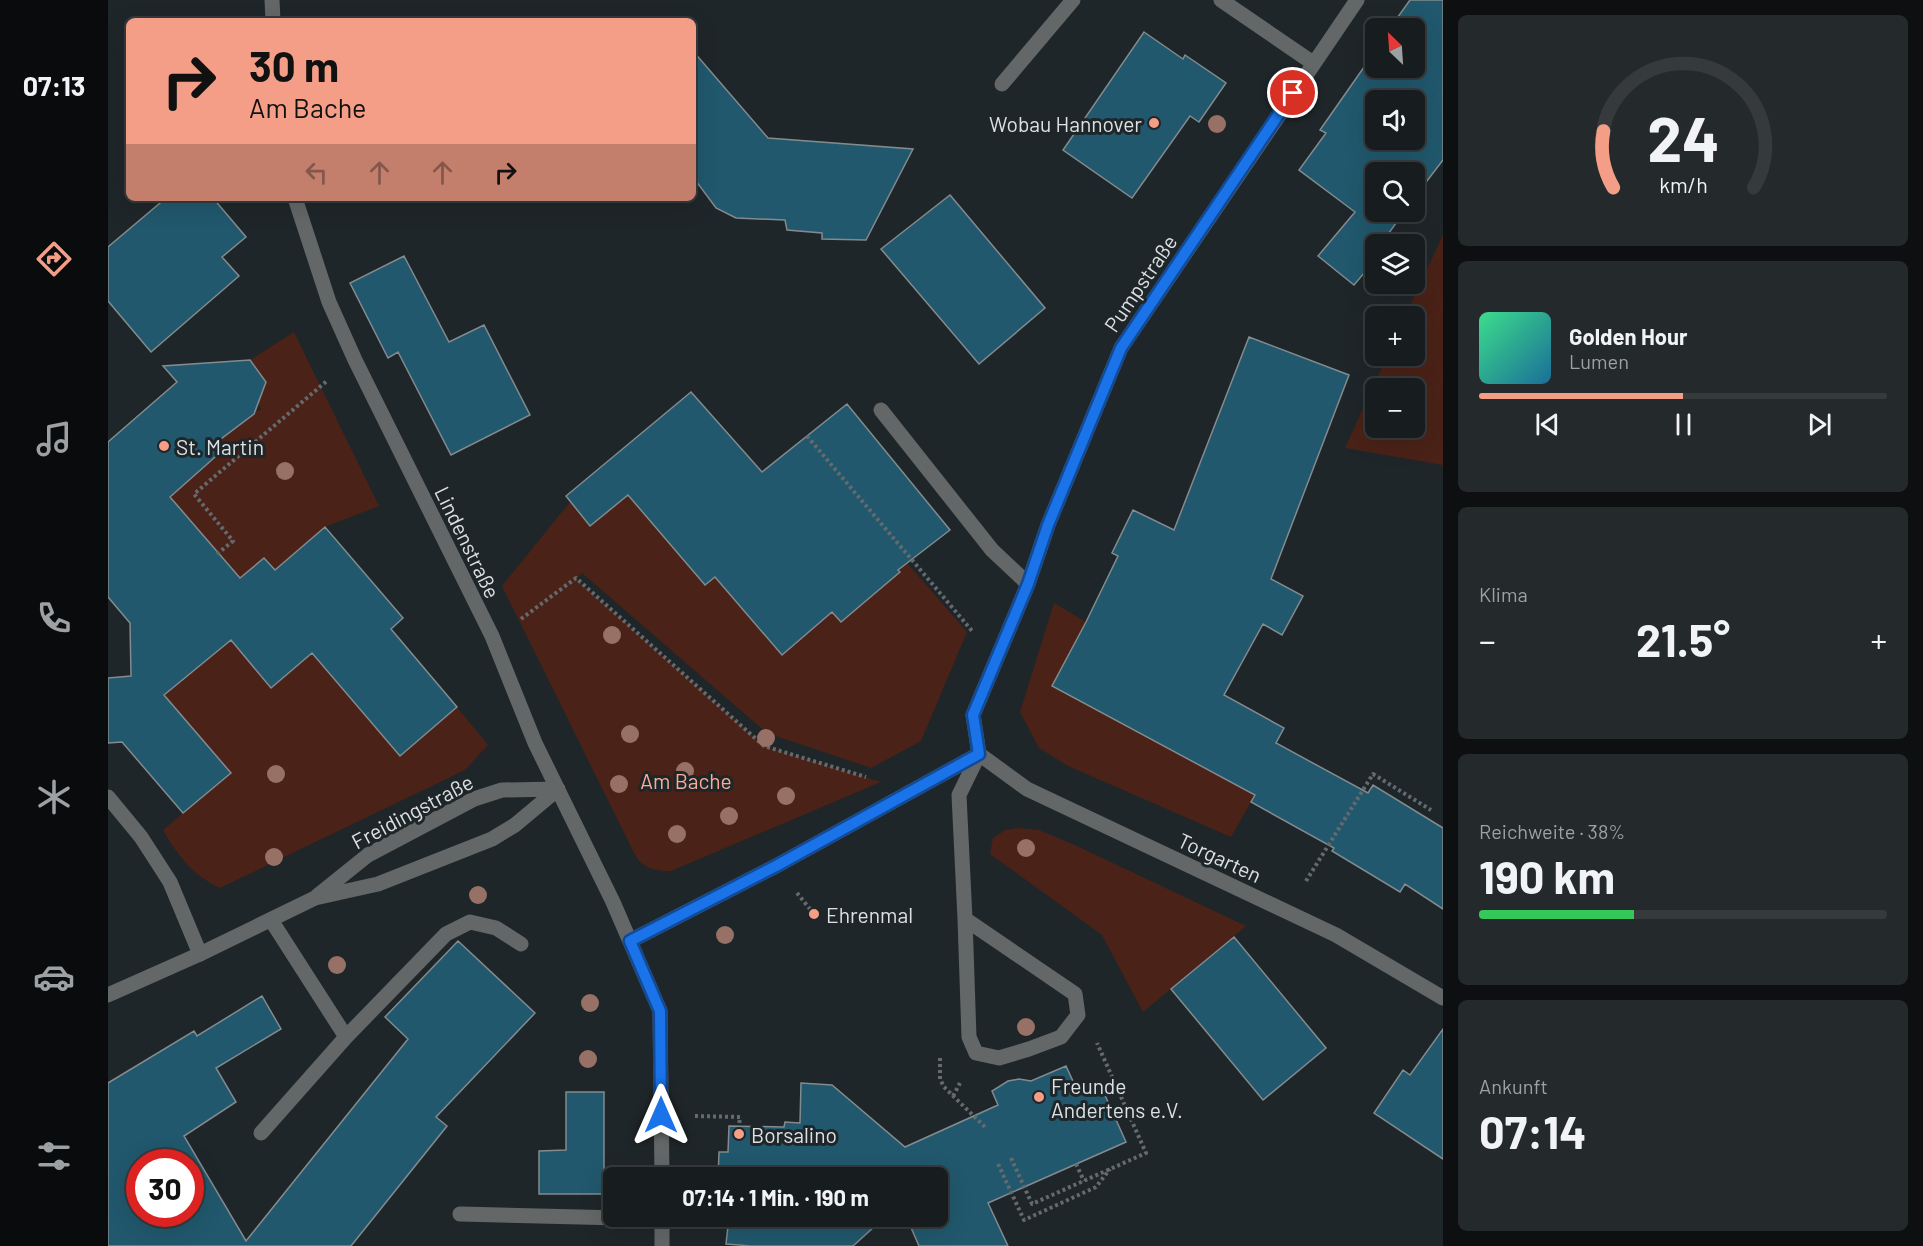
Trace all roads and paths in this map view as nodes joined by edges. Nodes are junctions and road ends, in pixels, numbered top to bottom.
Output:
1 (272, 0) edge
2 (1073, 0) edge
3 (1221, 0) edge
4 (1357, 0) edge
5 (273, 18) edge
6 (1313, 63) junction
7 (1002, 84) dead end
8 (296, 201) edge
9 (355, 360) junction
10 (881, 410) dead end
11 (807, 436) dead end
12 (217, 554) dead end
13 (1028, 584) junction
14 (492, 636) junction
15 (996, 660) junction
16 (979, 754) junction
17 (558, 789) junction
18 (108, 797) edge
19 (892, 802) junction
20 (1431, 810) dead end
21 (1306, 881) dead end
22 (315, 898) junction
23 (801, 898) dead end
24 (814, 914) dead end
25 (965, 919) junction
26 (271, 920) junction
27 (630, 941) junction
28 (520, 944) dead end
29 (200, 954) junction
30 (108, 995) edge
31 (1443, 998) edge
32 (1077, 1015) junction
33 (346, 1037) junction
34 (940, 1079) dead end
35 (711, 1116) dead end
36 (739, 1126) dead end
37 (987, 1129) dead end
38 (261, 1133) dead end
39 (1011, 1158) dead end
40 (998, 1164) dead end
41 (1076, 1164) dead end
42 (662, 1167) edge
43 (1110, 1168) junction
44 (1084, 1181) junction
45 (460, 1214) dead end
46 (603, 1217) edge
47 (662, 1227) edge
48 (662, 1246) edge

1 - 5 street
2 - 7 street
3 - 6 street
4 - 6 street, Pumpstraße
6 - 13 street, Pumpstraße
8 - 9 street, Lindenstraße
9 - 12 path
9 - 14 street, Lindenstraße
10 - 13 street
11 - 15 path
13 - 15 street, Pumpstraße
14 - 17 street, Lindenstraße
14 - 19 path
15 - 16 street, Pumpstraße
16 - 19 street
16 - 25 street
16 - 31 street, Torgarten
17 - 22 street, Freidingstraße
17 - 22 street, Freidingstraße
17 - 27 street, Lindenstraße
18 - 29 street
19 - 27 street
20 - 21 path
22 - 26 street, Freidingstraße
23 - 24 path
25 - 32 street
25 - 32 street
26 - 29 street, Freidingstraße
26 - 33 street
27 - 42 street, Lindenstraße
28 - 33 street
29 - 30 street, Freidingstraße
32 - 43 path
33 - 38 street
34 - 37 path
35 - 36 path
39 - 44 path
40 - 43 path
41 - 44 path
43 - 44 path
45 - 46 street
47 - 48 street

